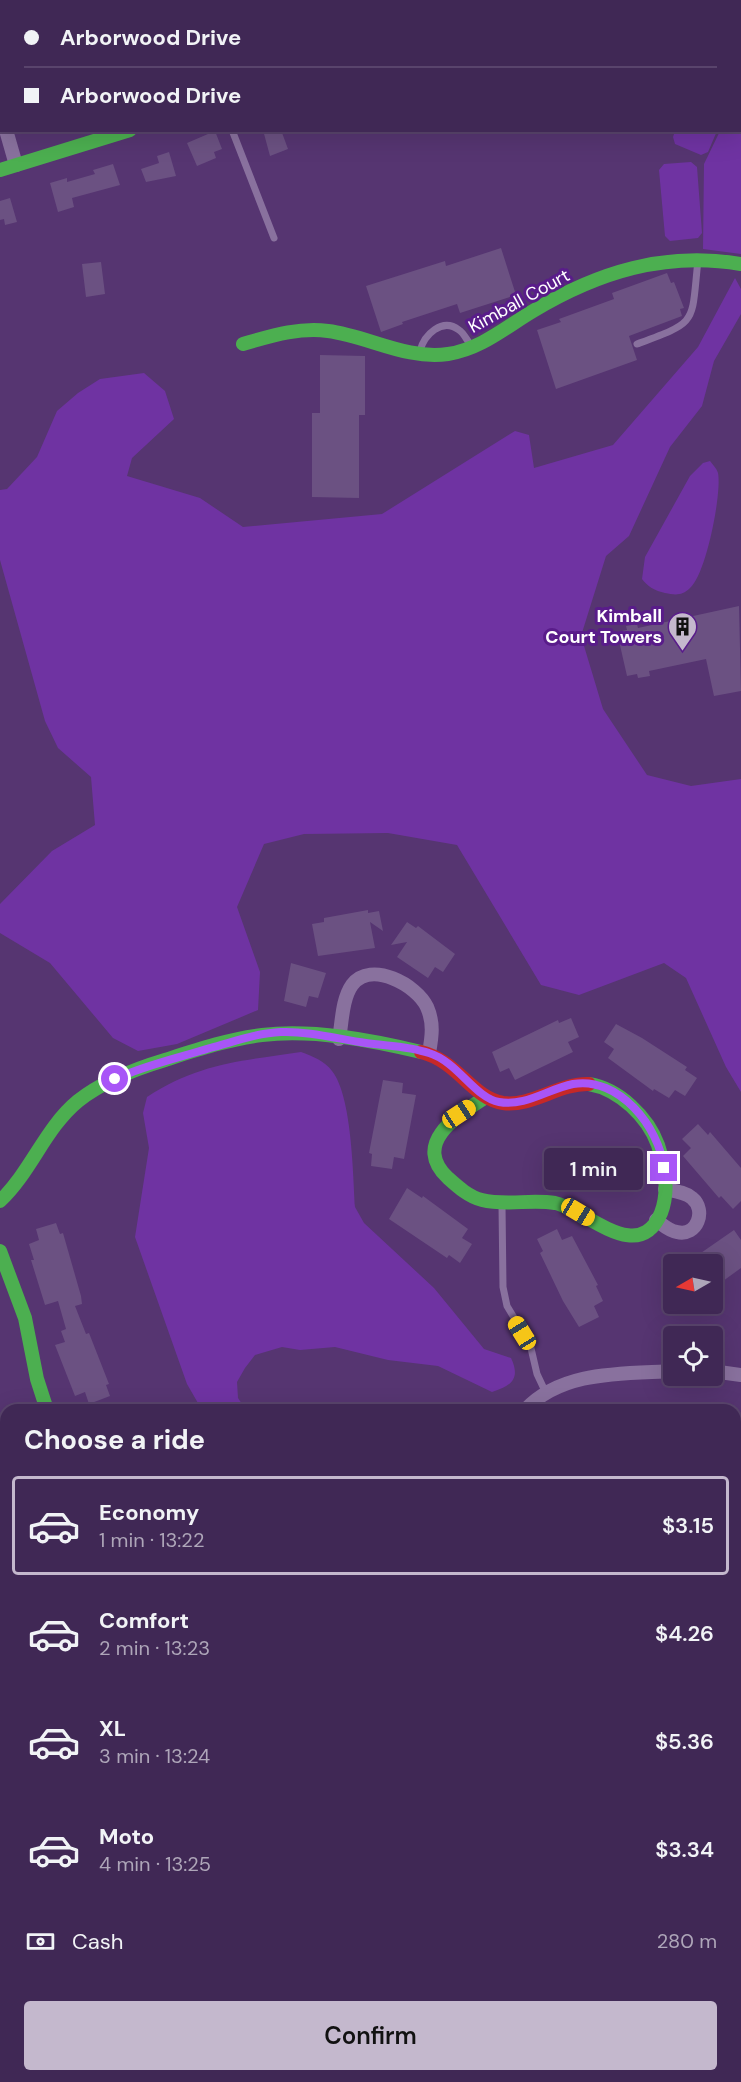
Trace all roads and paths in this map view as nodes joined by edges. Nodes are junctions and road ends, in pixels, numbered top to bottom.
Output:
1 (7, 132) edge
2 (123, 132) edge
3 (233, 132) edge
4 (16, 165) junction
5 (0, 170) edge
6 (274, 238) dead end
7 (699, 258) junction
8 (741, 264) edge
9 (243, 344) dead end
10 (637, 344) dead end
11 (472, 347) junction
12 (419, 354) junction
13 (339, 1039) junction
14 (429, 1053) junction
15 (486, 1097) junction
16 (665, 1189) junction
17 (0, 1201) edge
18 (502, 1202) junction
19 (656, 1220) junction
20 (0, 1251) edge
21 (663, 1372) edge
22 (723, 1373) edge
23 (741, 1375) edge
24 (545, 1391) junction
25 (45, 1404) edge
26 (531, 1404) edge

1 - 4 street
2 - 4 street
3 - 6 lane
4 - 5 street
7 - 8 street, Kimball Court
7 - 10 lane
7 - 11 street, Kimball Court
9 - 12 street, Kimball Court
11 - 12 street, Kimball Court
11 - 12 lane
13 - 14 street
13 - 14 street
13 - 17 street
14 - 15 street
15 - 16 street
15 - 18 street
16 - 19 street
16 - 19 street
18 - 19 street
18 - 24 lane
20 - 25 street
21 - 24 street
22 - 23 street
24 - 26 street

